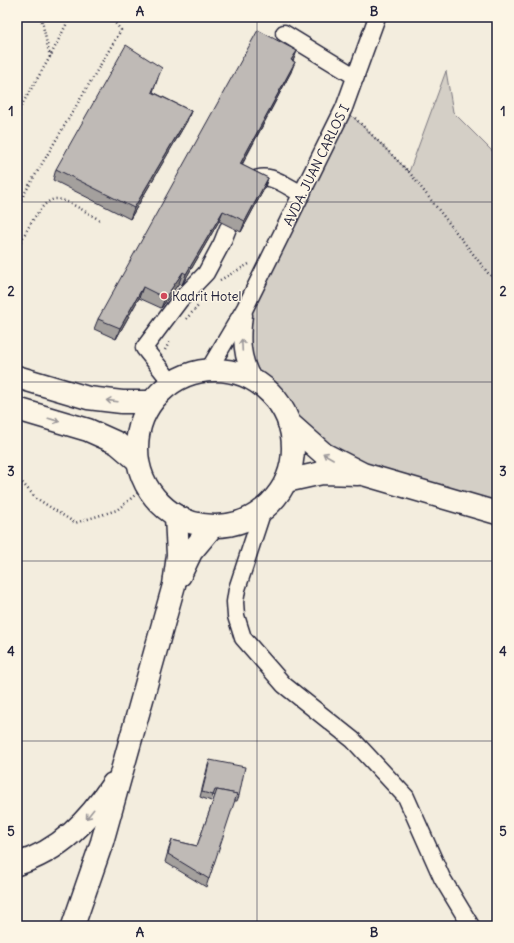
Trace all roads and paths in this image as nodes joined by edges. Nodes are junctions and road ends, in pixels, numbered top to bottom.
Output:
1 (41, 17) edge
2 (70, 17) edge
3 (110, 17) edge
4 (377, 17) edge
5 (284, 33) dead end
6 (50, 57) junction
7 (356, 77) junction
8 (344, 108) junction
9 (17, 113) edge
10 (251, 182) edge
11 (302, 194) junction
12 (17, 206) edge
13 (100, 220) dead end
14 (228, 228) edge
15 (17, 248) edge
16 (251, 263) dead end
17 (497, 281) edge
18 (216, 284) dead end
19 (203, 299) dead end
20 (245, 308) junction
21 (185, 321) dead end
22 (172, 337) dead end
23 (209, 369) junction
24 (165, 374) junction
25 (17, 377) edge
26 (253, 379) junction
27 (151, 402) junction
28 (17, 409) edge
29 (289, 423) junction
30 (137, 460) junction
31 (363, 474) junction
32 (17, 477) edge
33 (286, 481) junction
34 (146, 486) junction
35 (263, 510) junction
36 (497, 513) edge
37 (176, 516) junction
38 (212, 527) junction
39 (174, 585) junction
40 (121, 772) junction
41 (17, 864) edge
42 (73, 926) edge
43 (471, 926) edge

1 - 6 path
2 - 6 path
3 - 12 path
4 - 7 street, AVDA. JUAN CARLOS I
5 - 7 street
6 - 9 path
7 - 8 street, AVDA. JUAN CARLOS I
8 - 11 street, AVDA. JUAN CARLOS I
8 - 17 path
10 - 11 street
11 - 20 street, AVDA. JUAN CARLOS I
13 - 15 path
14 - 24 street
16 - 18 path
19 - 21 path
20 - 23 street, AVDA. JUAN CARLOS I
26 -> 20 street, AVDA. JUAN CARLOS I
22 - 24 path
23 - 24 highway
23 - 26 highway
24 - 27 highway
27 -> 25 highway
26 - 29 highway
27 - 30 highway
28 -> 30 highway
31 -> 29 highway
29 - 33 highway
30 - 34 highway
31 - 33 highway
31 - 36 highway
32 - 34 path
33 - 35 highway
34 - 37 highway
35 - 38 highway
35 - 43 street
37 - 38 highway
37 - 39 highway
38 - 39 highway
39 - 40 highway
40 -> 41 highway
40 - 42 highway

